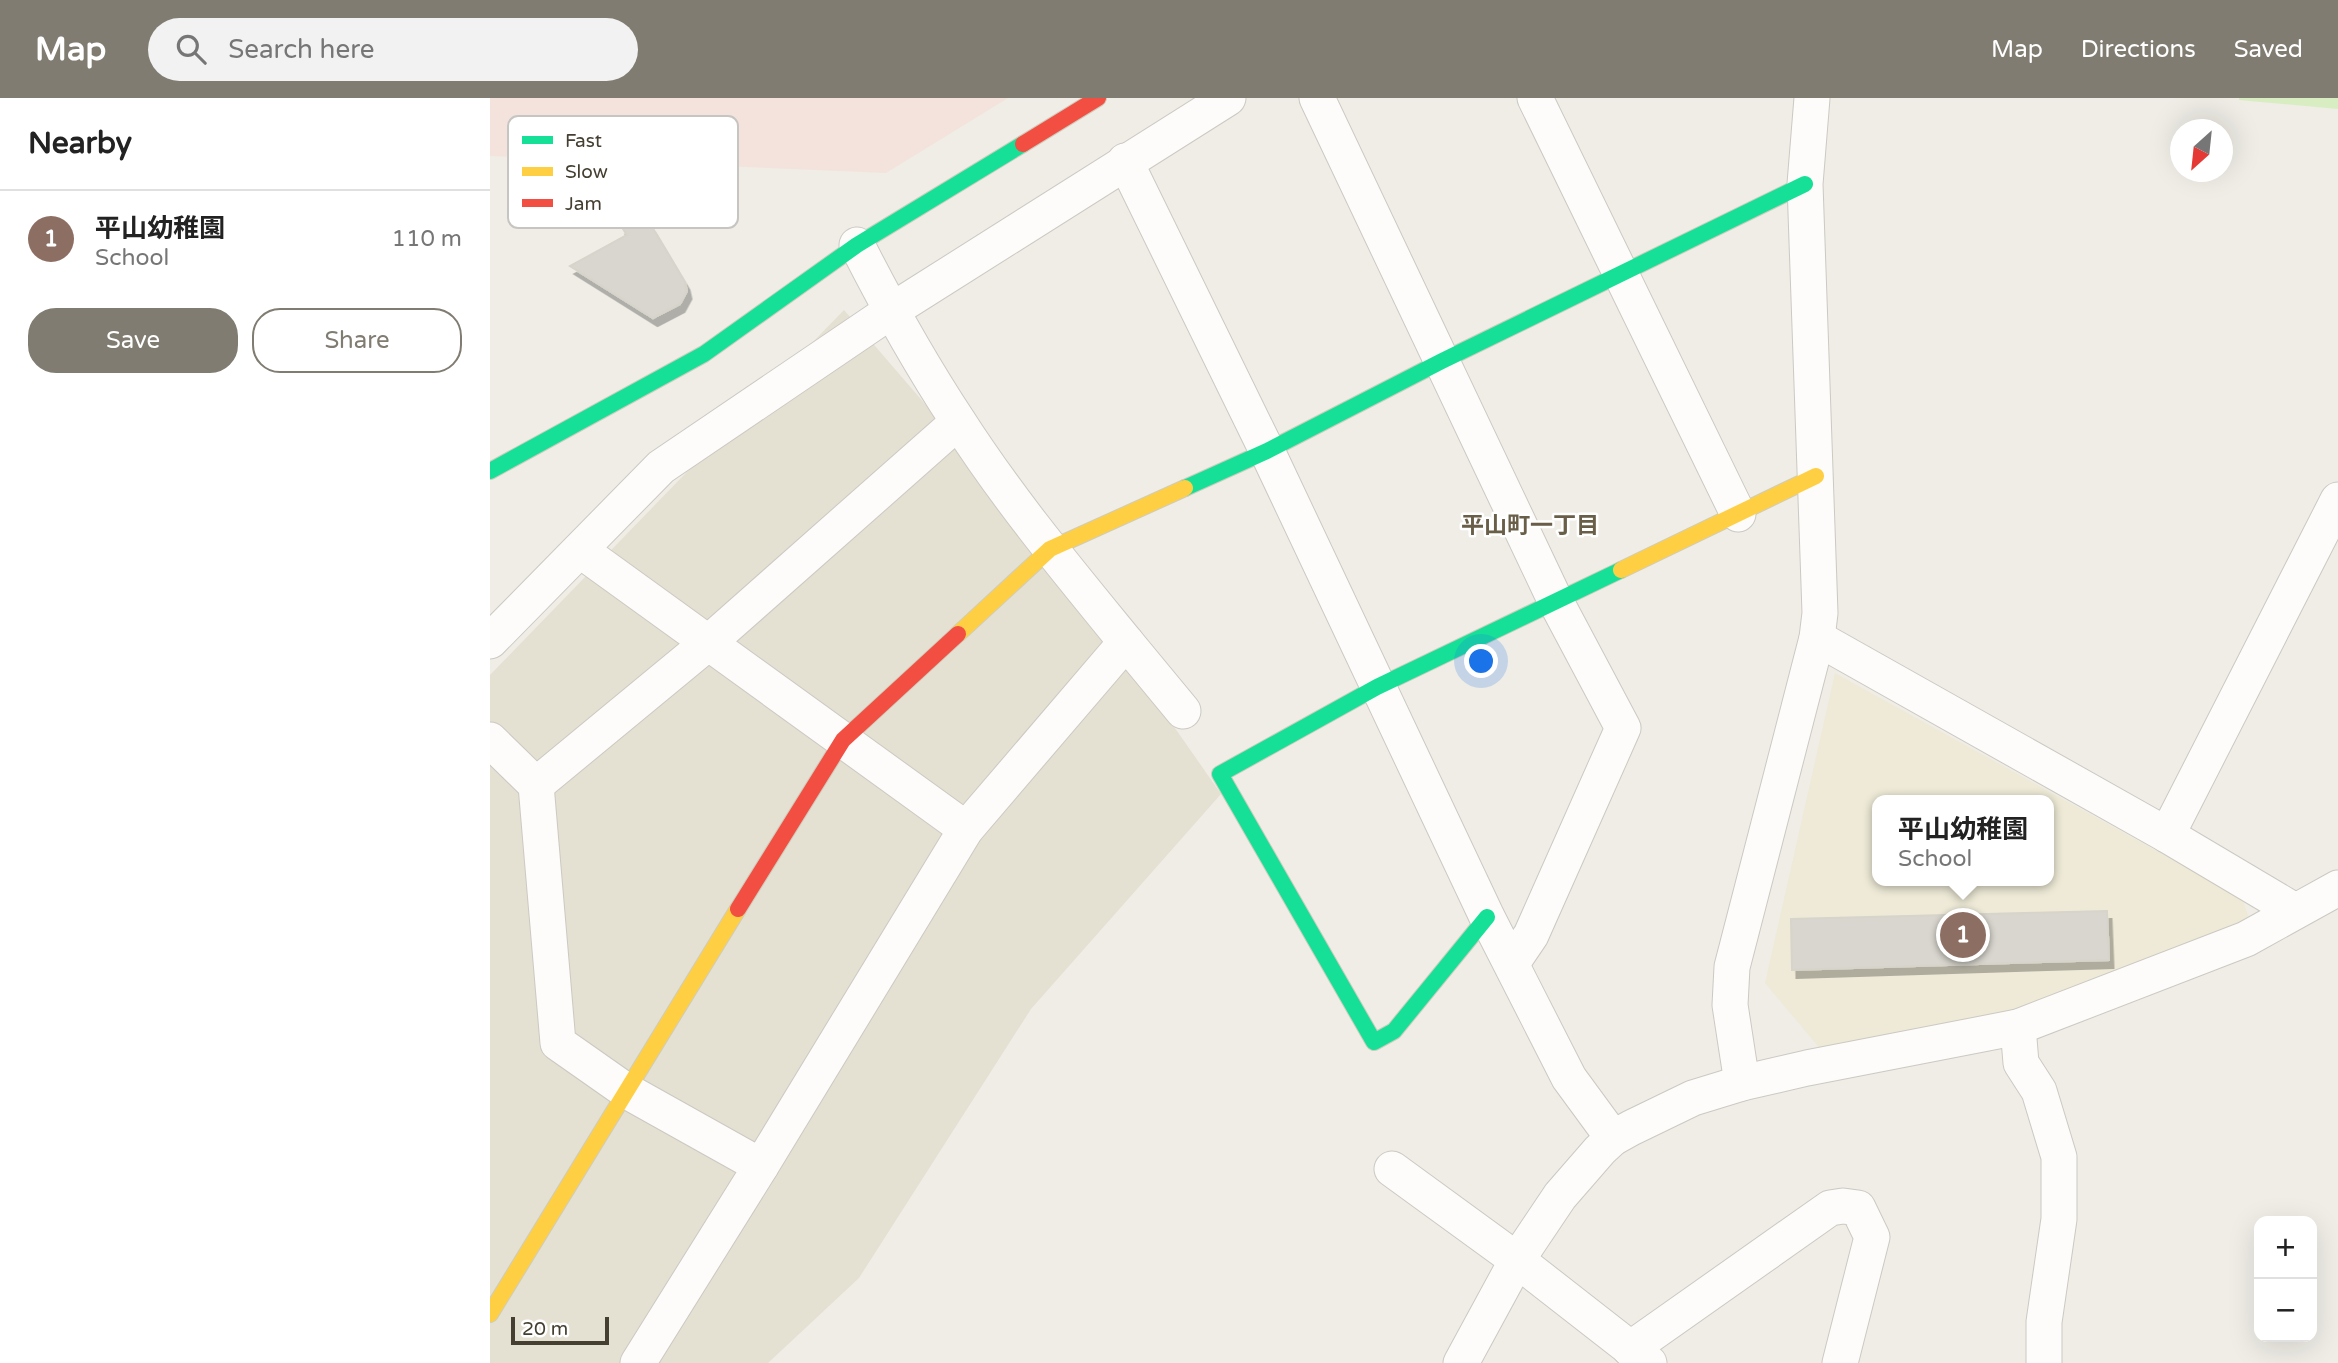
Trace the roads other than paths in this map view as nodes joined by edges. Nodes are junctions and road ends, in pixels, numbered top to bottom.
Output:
1 (1098, 98) edge
2 (1228, 98) edge
3 (1317, 98) edge
4 (1535, 98) edge
5 (1812, 98) edge
6 (1125, 161) junction
7 (1805, 184) junction
8 (857, 245) junction
9 (1621, 274) junction
10 (891, 311) junction
11 (1442, 361) junction
12 (958, 422) junction
13 (1267, 451) junction
14 (490, 471) edge
15 (1816, 476) junction
16 (2338, 500) edge
17 (1738, 514) junction
18 (1050, 549) junction
19 (580, 550) junction
20 (1555, 600) junction
21 (1817, 638) junction
22 (490, 641) edge
23 (1126, 642) junction
24 (708, 643) junction
25 (1377, 687) junction
26 (1183, 711) dead end
27 (490, 740) edge
28 (843, 740) junction
29 (536, 785) junction
30 (966, 829) junction
31 (2167, 835) junction
32 (2338, 888) edge
33 (2295, 911) junction
34 (1487, 918) junction
35 (1512, 963) junction
36 (2018, 1027) junction
37 (1742, 1083) junction
38 (625, 1090) junction
39 (1613, 1138) junction
40 (761, 1166) junction
41 (1392, 1169) dead end
42 (1517, 1260) junction
43 (490, 1314) edge
44 (1639, 1356) edge
45 (638, 1363) edge
46 (1461, 1363) edge
47 (1840, 1363) edge
48 (2044, 1363) edge

1 - 8 street
2 - 6 street
3 - 11 street
4 - 9 street
5 - 7 street
6 - 10 street
6 - 13 street
7 - 9 street
7 - 15 street
8 - 10 street
8 - 14 street
9 - 11 street
9 - 17 street
10 - 12 street
10 - 19 street
11 - 13 street
11 - 20 street
12 - 18 street
12 - 24 street
13 - 18 street
13 - 25 street
15 - 17 street
15 - 21 street
16 - 31 street
17 - 20 street
18 - 23 street
18 - 28 street
19 - 22 street
19 - 24 street
20 - 25 street
20 - 35 street
21 - 31 street
21 - 37 street
23 - 26 street
23 - 30 street
24 - 28 street
24 - 29 street
25 - 34 street
25 - 34 street
27 - 29 street
28 - 30 street
28 - 38 street
29 - 38 street
30 - 40 street
31 - 33 street
32 - 33 street
33 - 36 street
34 - 35 street
35 - 39 street
36 - 37 street
36 - 48 street
37 - 39 street
38 - 40 street
38 - 43 street
39 - 42 street
40 - 45 street
41 - 42 street
42 - 44 street
42 - 46 street
44 - 47 street

